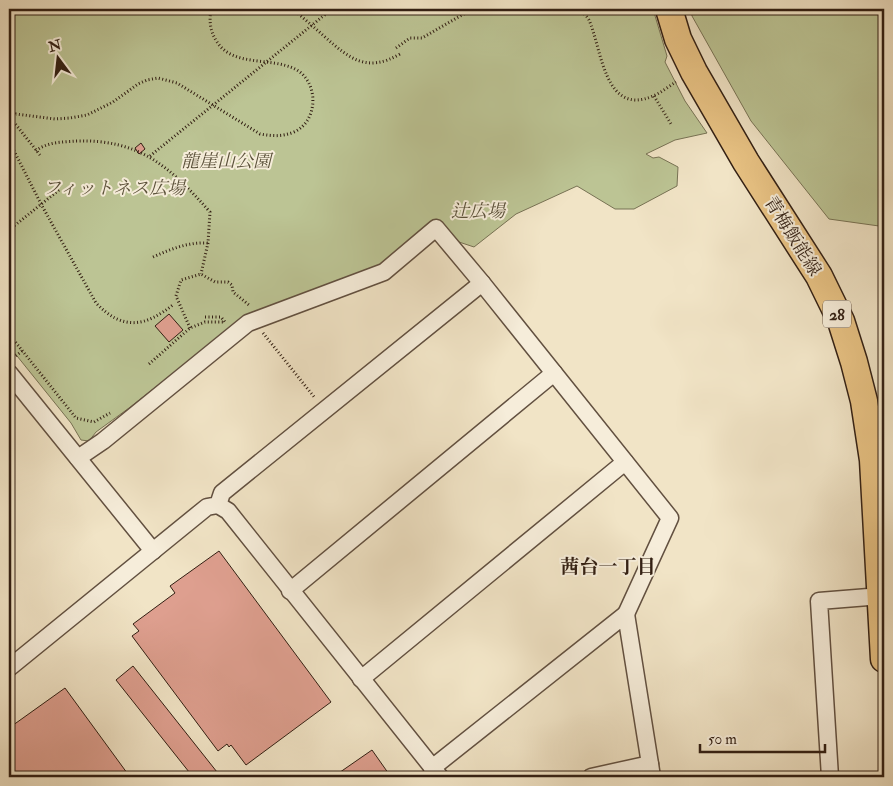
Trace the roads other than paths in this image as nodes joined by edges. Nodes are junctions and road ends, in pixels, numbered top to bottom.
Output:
1 (669, 9) edge
2 (482, 283) junction
3 (9, 373) edge
4 (554, 373) junction
5 (78, 458) junction
6 (625, 462) junction
7 (218, 505) junction
8 (153, 551) junction
9 (290, 591) junction
10 (881, 596) junction
11 (626, 614) junction
12 (884, 659) edge
13 (9, 668) edge
14 (360, 679) junction
15 (651, 771) edge
16 (436, 773) edge
17 (591, 777) edge
18 (830, 777) edge

1 - 10 main road, 青梅飯能線 / 28
2 - 4 street
2 - 5 street
2 - 7 street
3 - 5 street
4 - 6 street
4 - 9 street
5 - 8 street
6 - 11 street
6 - 14 street
7 - 8 street
7 - 9 street
8 - 13 street
9 - 14 street
10 - 12 main road, 青梅飯能線 / 28
10 - 18 street
11 - 15 street
11 - 16 street
14 - 16 street
15 - 17 street

